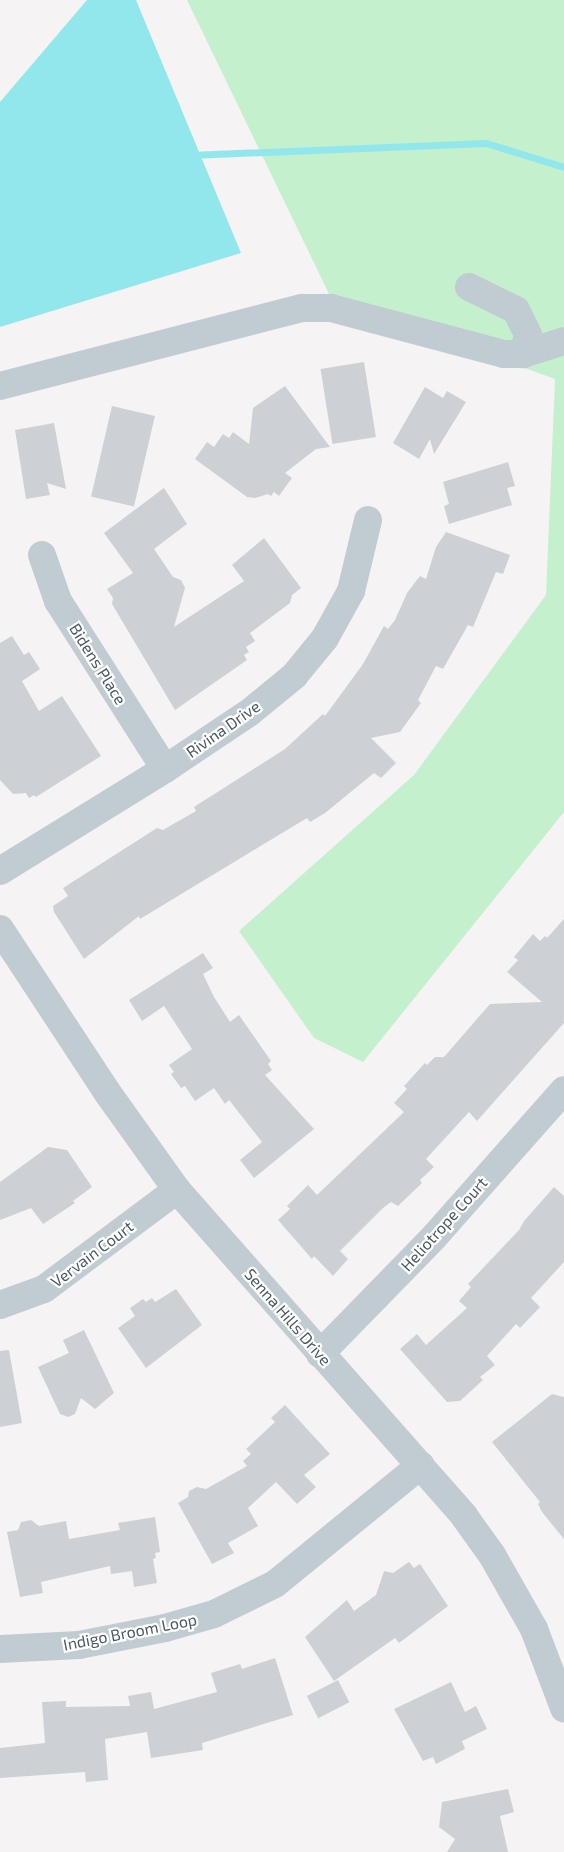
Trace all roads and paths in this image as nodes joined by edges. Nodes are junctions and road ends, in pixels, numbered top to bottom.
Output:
1 (469, 287) dead end
2 (564, 341) edge
3 (523, 354) junction
4 (0, 386) edge
5 (368, 520) dead end
6 (42, 555) dead end
7 (164, 769) junction
8 (0, 871) edge
9 (0, 929) edge
10 (564, 1090) edge
11 (177, 1190) junction
12 (0, 1304) edge
13 (320, 1354) junction
14 (421, 1465) junction
15 (0, 1649) edge
16 (564, 1708) edge

1 - 3 street
2 - 3 street
3 - 4 street
5 - 7 street, Rivina Drive
6 - 7 street, Bidens Place
7 - 8 street, Rivina Drive
9 - 11 street, Senna Hills Drive
10 - 13 street, Heliotrope Court
11 - 12 street, Vervain Court
11 - 13 street, Senna Hills Drive
13 - 14 street, Senna Hills Drive
14 - 15 street, Indigo Broom Loop
14 - 16 street, Senna Hills Drive

